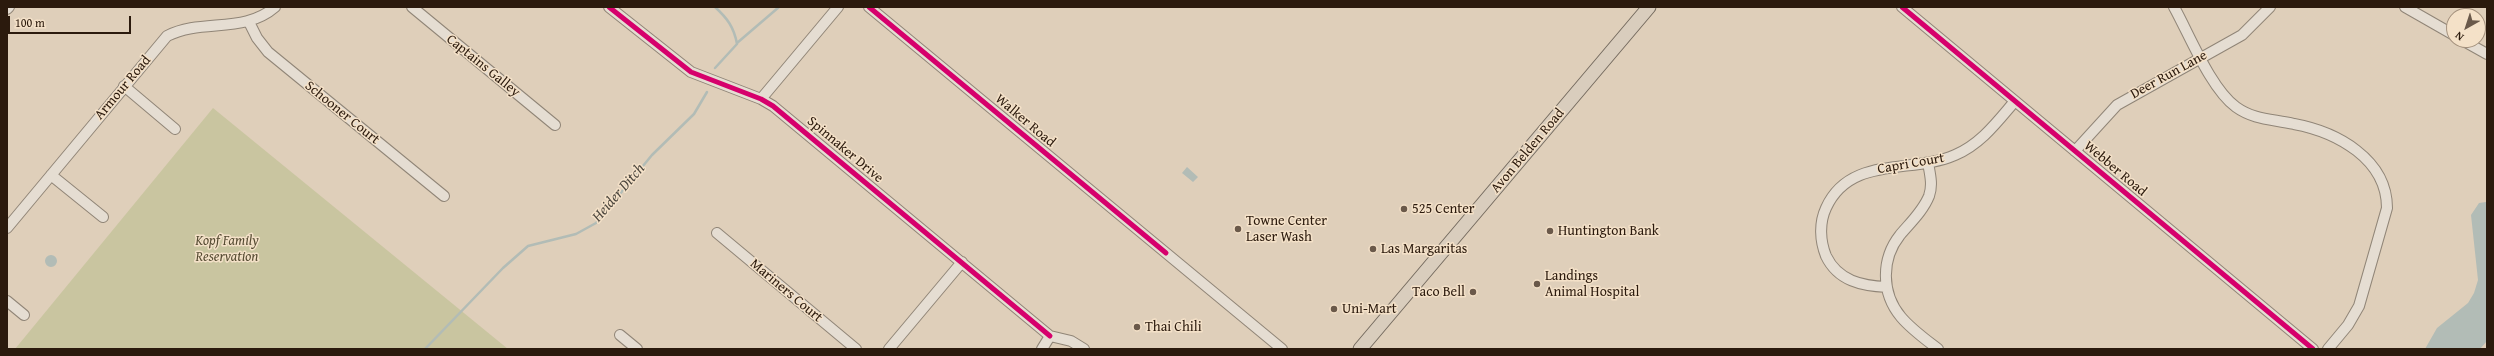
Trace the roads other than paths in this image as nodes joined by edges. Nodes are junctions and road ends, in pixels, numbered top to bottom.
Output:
1 (275, 7) edge
2 (412, 7) edge
3 (609, 7) edge
4 (838, 7) edge
5 (869, 7) edge
6 (1648, 7) edge
7 (1902, 7) edge
8 (2174, 7) edge
9 (2270, 7) edge
10 (2405, 7) edge
11 (249, 22) junction
12 (2446, 30) edge
13 (2476, 48) edge
14 (2487, 54) edge
15 (2201, 57) junction
16 (124, 86) junction
17 (761, 99) junction
18 (2015, 101) junction
19 (555, 125) dead end
20 (175, 129) dead end
21 (2076, 151) junction
22 (1928, 163) junction
23 (51, 175) junction
24 (444, 196) dead end
25 (103, 217) dead end
26 (7, 228) edge
27 (717, 233) dead end
28 (962, 262) junction
29 (1887, 287) junction
30 (7, 301) edge
31 (24, 316) dead end
32 (620, 335) dead end
33 (1050, 336) junction
34 (637, 349) edge
35 (856, 349) edge
36 (889, 349) edge
37 (1042, 349) edge
38 (1084, 349) edge
39 (1282, 349) edge
40 (1360, 349) edge
41 (1938, 349) edge
42 (2313, 349) edge
43 (2328, 349) edge

1 - 11 street, Armour Road
2 - 19 street, Captains Galley
3 - 17 street, Spinnaker Drive
4 - 17 street
5 - 39 street, Walker Road
6 - 40 main road, Avon Belden Road
7 - 18 street, Webber Road
8 - 15 street
9 - 15 street, Deer Run Lane
10 - 12 street
11 - 16 street, Armour Road
11 - 24 street, Schooner Court
13 - 14 street
15 - 21 street, Deer Run Lane
15 - 43 street
16 - 20 street
16 - 23 street, Armour Road
17 - 28 street, Spinnaker Drive
18 - 21 street, Webber Road
18 - 22 street, Capri Court
21 - 42 street, Webber Road
22 - 29 street
22 - 29 street, Capri Court
23 - 25 street
23 - 26 street, Armour Road
27 - 35 street, Mariners Court
28 - 33 street, Spinnaker Drive
28 - 36 street
29 - 41 street
30 - 31 street
32 - 34 street
33 - 37 street
33 - 38 street

